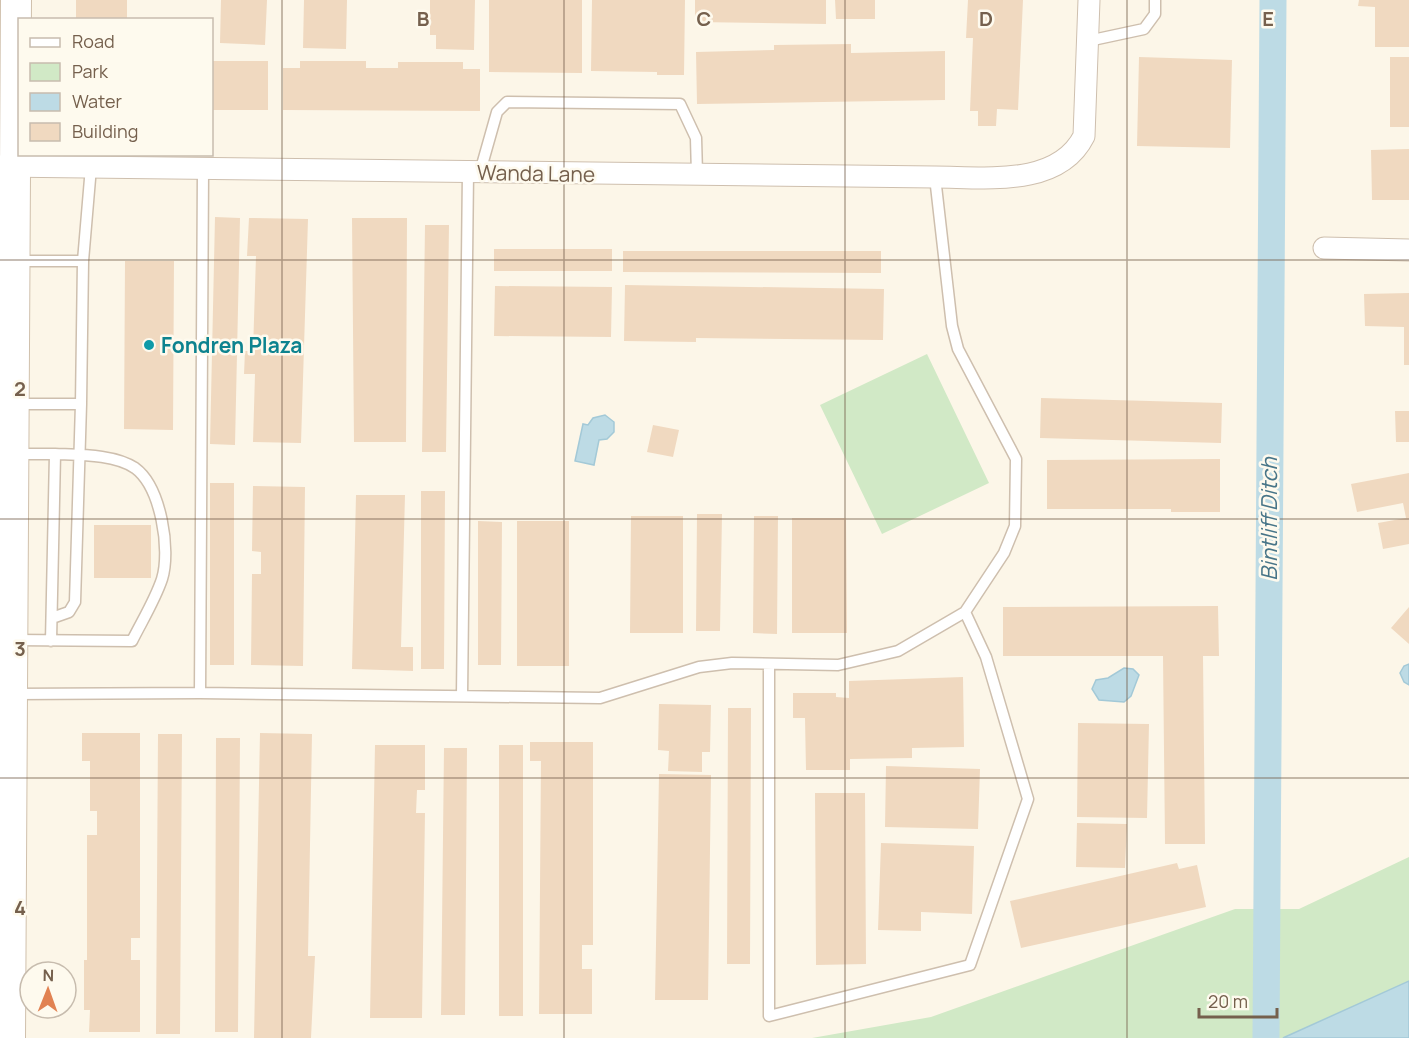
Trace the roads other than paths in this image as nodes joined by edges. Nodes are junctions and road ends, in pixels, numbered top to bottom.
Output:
1 (16, 0) edge
2 (1089, 0) edge
3 (1155, 0) edge
4 (1088, 41) junction
5 (8, 166) edge
6 (91, 167) junction
7 (203, 168) junction
8 (474, 172) junction
9 (697, 174) junction
10 (935, 177) junction
11 (1324, 248) dead end
12 (1409, 250) edge
13 (15, 261) junction
14 (83, 261) junction
15 (14, 404) junction
16 (81, 404) junction
17 (13, 454) junction
18 (55, 454) junction
19 (79, 455) junction
20 (965, 612) junction
21 (52, 618) junction
22 (12, 640) junction
23 (51, 641) junction
24 (769, 665) junction
25 (200, 693) junction
26 (6, 694) edge
27 (462, 696) junction
28 (5, 1000) edge
29 (10, 1038) edge

1 - 5 main road
2 - 4 street
3 - 4 lane
4 - 10 street, Wanda Lane
5 - 6 street, Wanda Lane
5 - 13 main road
6 - 7 street, Wanda Lane
6 - 14 lane
7 - 8 street, Wanda Lane
7 - 25 lane
8 - 9 street, Wanda Lane
8 - 9 lane
8 - 27 lane
9 - 10 street, Wanda Lane
10 - 20 lane
11 - 12 street
13 - 14 lane
13 - 15 main road
14 - 16 lane
15 - 16 lane
15 - 17 main road
16 - 19 lane
17 - 18 lane
17 - 22 main road
18 - 19 lane
18 - 21 lane
19 - 21 lane
19 - 23 lane
20 - 24 lane
20 - 24 lane
21 - 23 lane
22 - 23 lane
22 - 26 main road
24 - 27 lane
25 - 26 lane
25 - 27 lane
26 - 28 main road
28 - 29 main road

